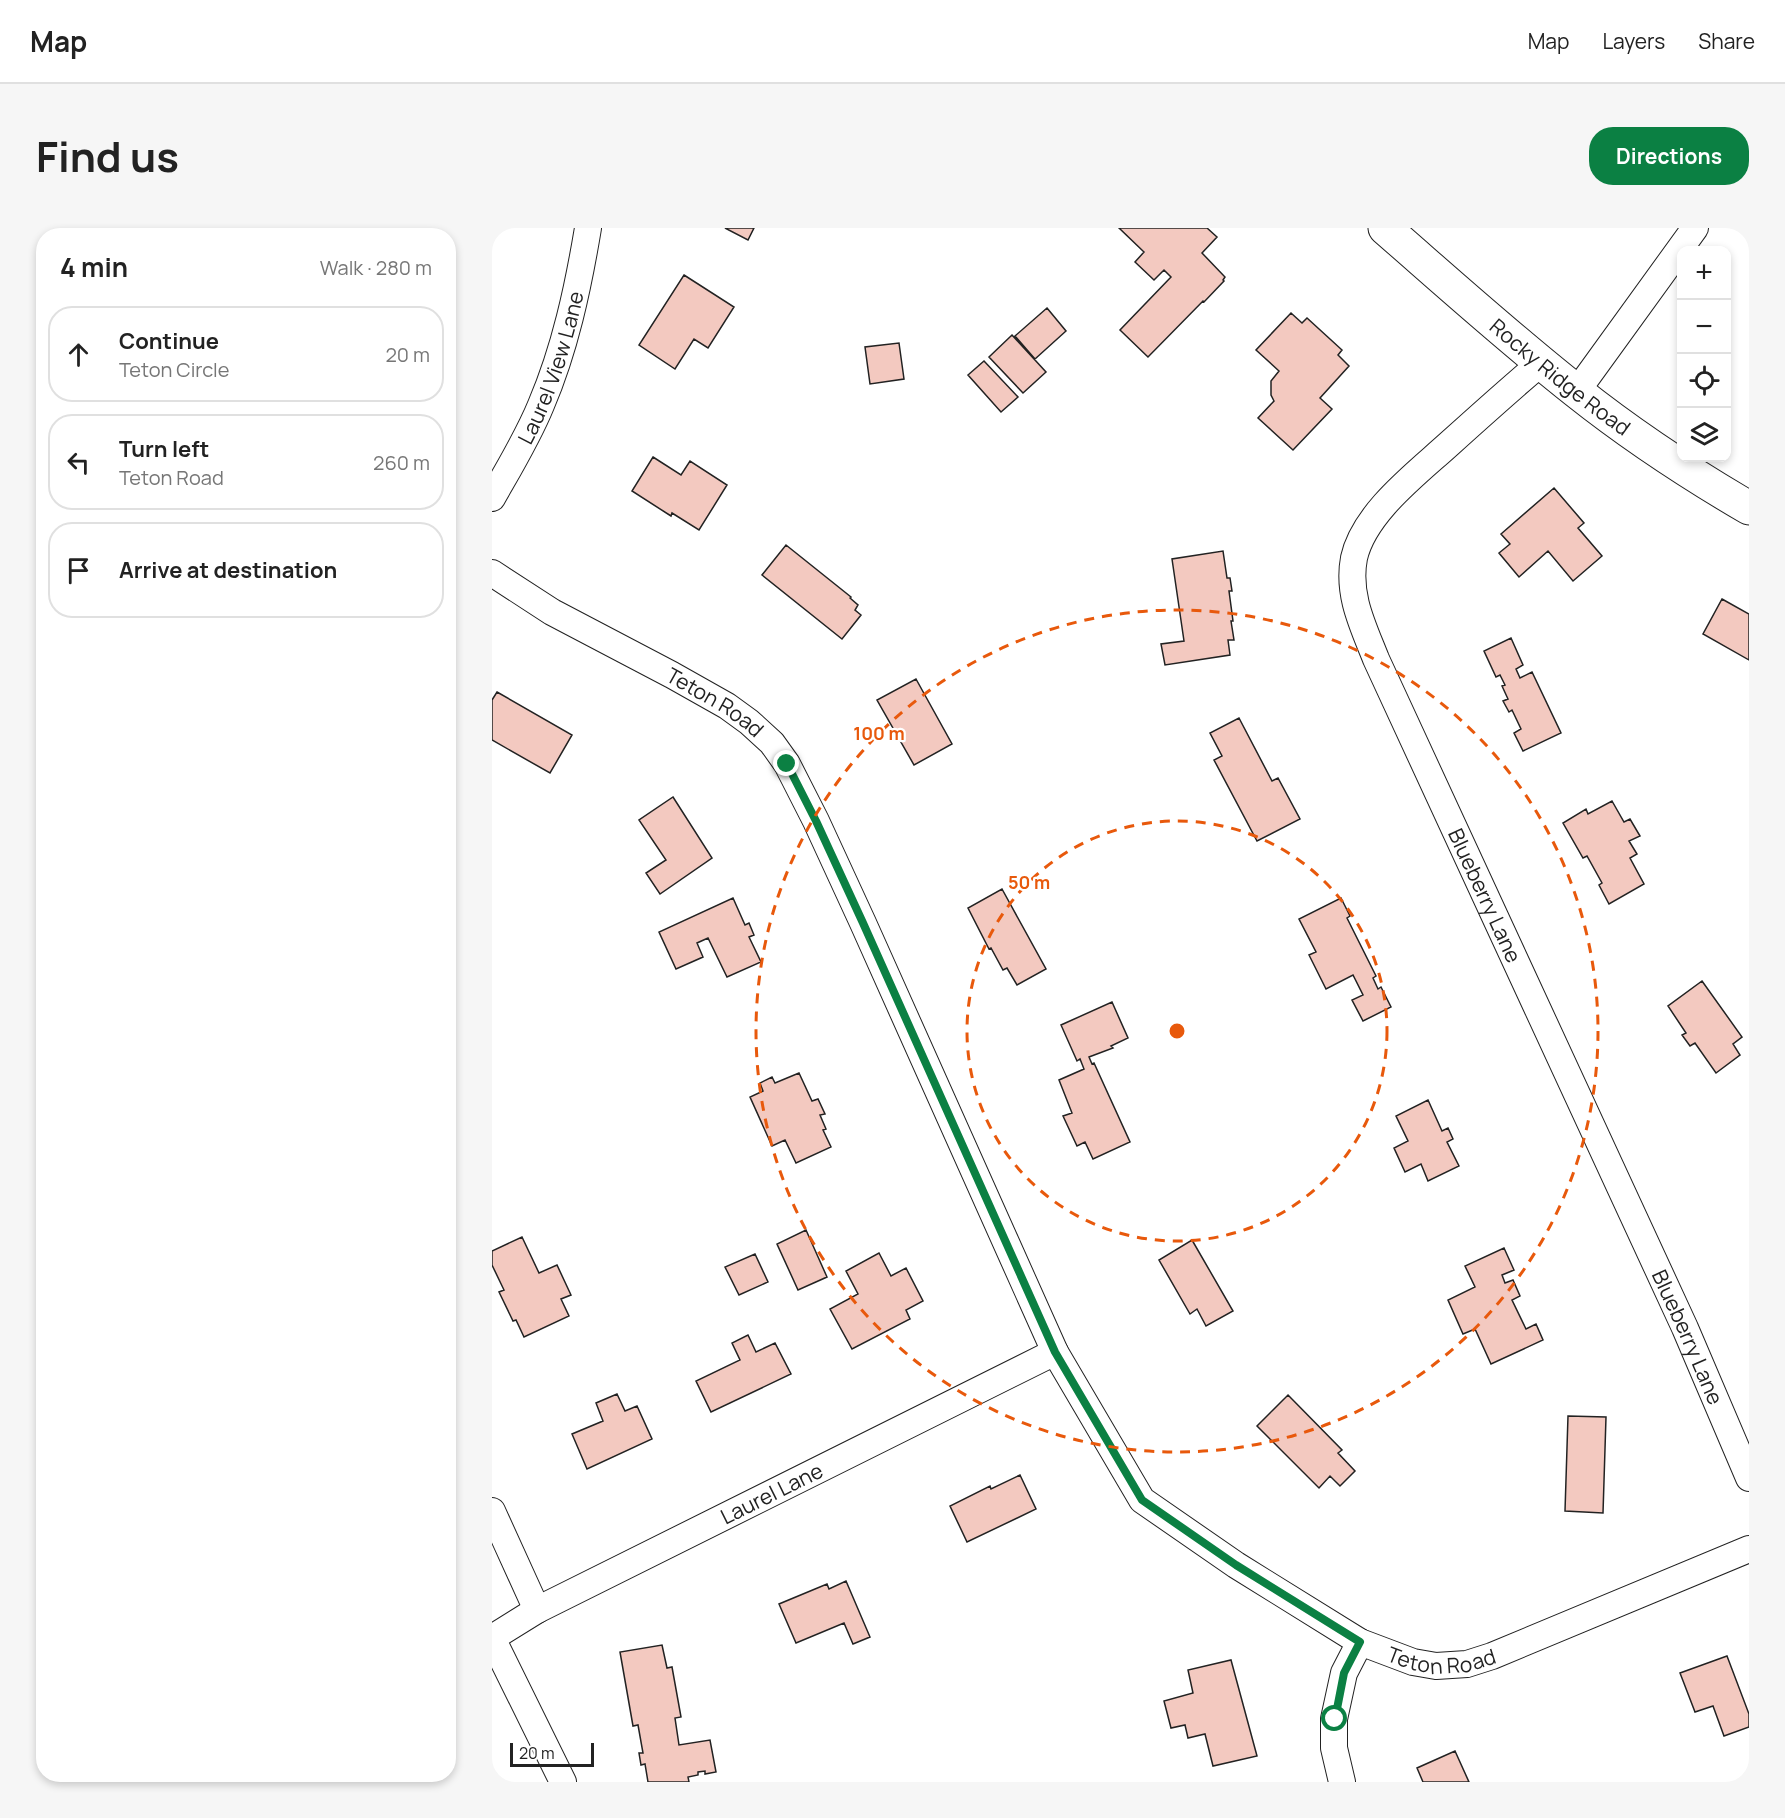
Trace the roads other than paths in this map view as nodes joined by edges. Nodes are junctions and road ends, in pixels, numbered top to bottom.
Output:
1 (588, 228) edge
2 (1385, 228) edge
3 (1695, 228) edge
4 (1542, 362) junction
5 (1576, 391) junction
6 (492, 498) edge
7 (1749, 508) edge
8 (492, 573) edge
9 (1055, 1352) junction
10 (1749, 1478) edge
11 (492, 1511) edge
12 (1749, 1549) edge
13 (537, 1610) junction
14 (492, 1638) edge
15 (1360, 1642) junction
16 (563, 1782) edge
17 (1342, 1782) edge

1 - 6 street, Laurel View Lane
2 - 4 main road, Rocky Ridge Road
3 - 5 street
4 - 5 main road, Rocky Ridge Road
4 - 10 street, Blueberry Lane
5 - 7 main road, Rocky Ridge Road
8 - 9 street, Teton Road
9 - 13 street, Laurel Lane
9 - 15 street, Teton Road
11 - 13 street
12 - 15 street, Teton Road
13 - 14 street, Laurel Lane
14 - 16 street
15 - 17 street

